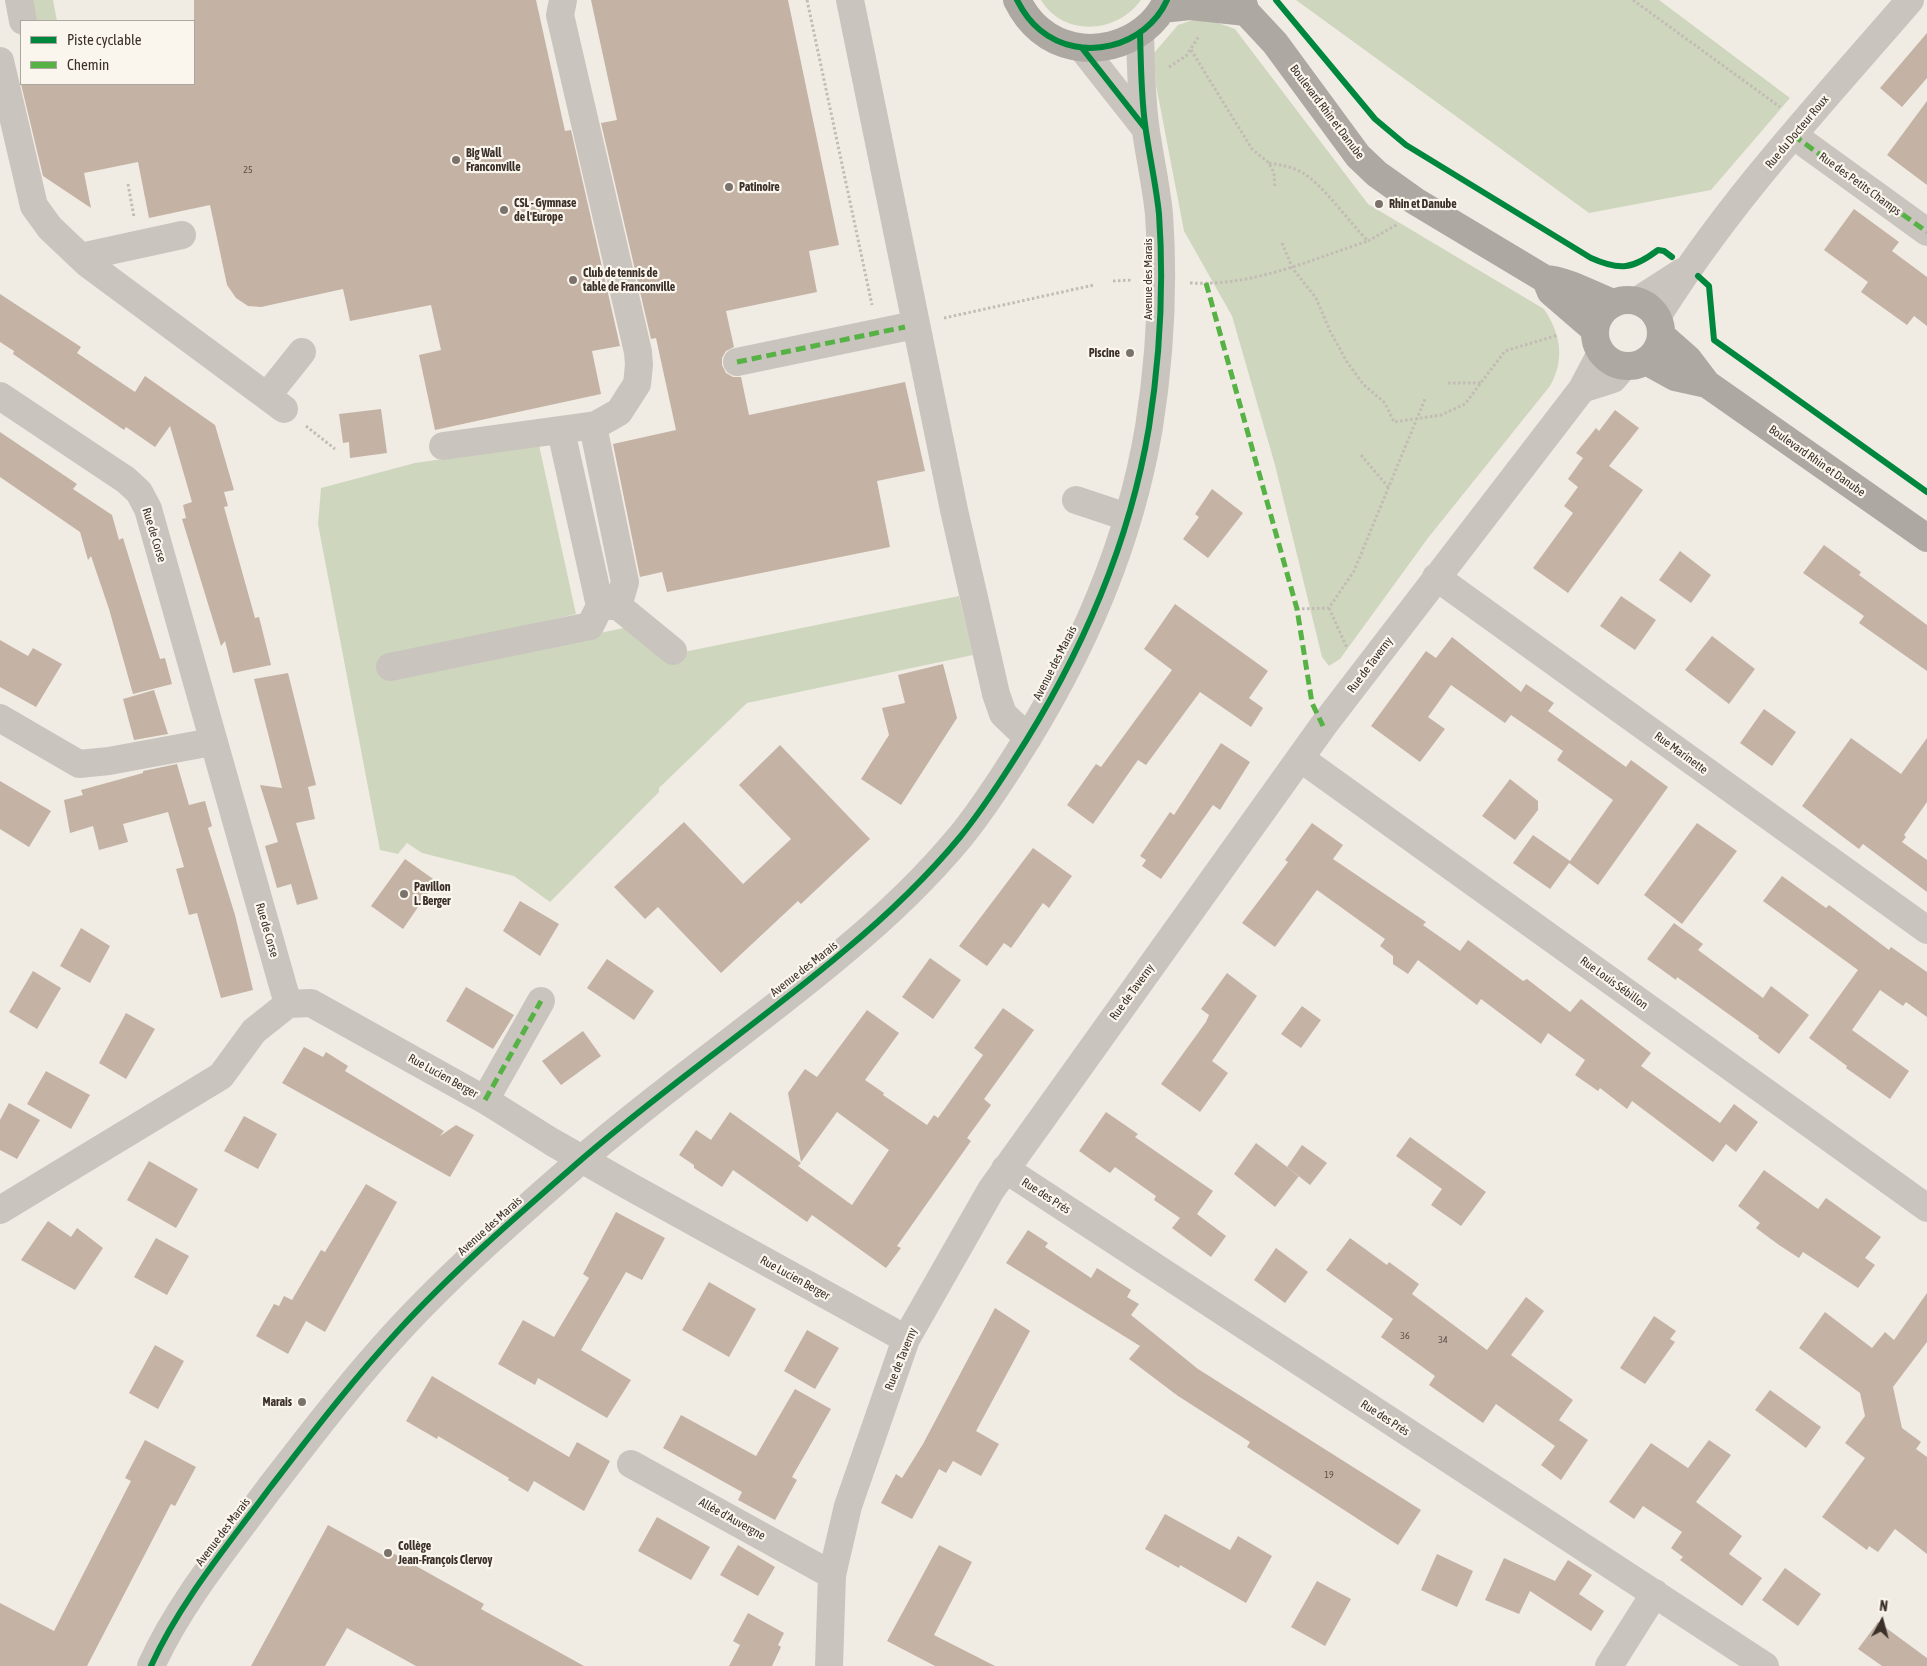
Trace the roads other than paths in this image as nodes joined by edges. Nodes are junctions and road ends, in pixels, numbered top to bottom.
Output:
1 (18, 0) edge
2 (563, 0) edge
3 (850, 0) edge
4 (1017, 0) edge
5 (1910, 0) edge
6 (1164, 5) edge
7 (1244, 6) edge
8 (23, 20) edge
9 (1140, 33) junction
10 (1082, 48) junction
11 (0, 61) edge
12 (1146, 129) junction
13 (1798, 129) junction
14 (1927, 232) edge
15 (182, 235) dead end
16 (80, 257) junction
17 (1545, 279) junction
18 (1642, 314) junction
19 (905, 327) dead end
20 (302, 352) dead end
21 (1616, 353) junction
22 (737, 362) dead end
23 (1707, 384) junction
24 (0, 396) edge
25 (593, 426) junction
26 (561, 431) junction
27 (443, 446) dead end
28 (1076, 500) dead end
29 (1127, 517) junction
30 (1927, 538) edge
31 (1436, 577) junction
32 (609, 606) junction
33 (673, 651) dead end
34 (390, 667) dead end
35 (0, 718) edge
36 (1028, 738) junction
37 (212, 742) junction
38 (1300, 758) junction
39 (1927, 930) edge
40 (541, 1001) dead end
41 (288, 1004) junction
42 (485, 1100) junction
43 (582, 1159) junction
44 (1005, 1169) junction
45 (1927, 1208) edge
46 (0, 1210) edge
47 (906, 1339) junction
48 (632, 1464) dead end
49 (832, 1575) junction
50 (1655, 1593) junction
51 (151, 1666) edge
52 (829, 1666) edge
53 (1609, 1666) edge
54 (1765, 1666) edge

1 - 8 street
2 - 25 street
3 - 36 street
4 - 10 main road
5 - 13 street, Rue du Docteur Roux
6 - 7 main road, Boulevard Rhin et Danube
6 - 9 main road
7 - 17 main road, Boulevard Rhin et Danube
9 - 10 main road
9 - 12 street, Avenue des Marais
10 - 12 street, Avenue des Marais
11 - 16 street
12 - 29 street, Avenue des Marais
13 - 14 street, Rue des Petits Champs
13 - 18 street, Rue du Docteur Roux
15 - 16 street
16 - 20 street
17 - 18 main road, Boulevard Rhin et Danube
17 - 21 main road, Boulevard Rhin et Danube
18 - 21 main road
18 - 21 main road
18 - 23 main road, Boulevard Rhin et Danube
19 - 22 street
21 - 23 main road, Boulevard Rhin et Danube
21 - 31 street, Rue de Taverny
23 - 30 main road, Boulevard Rhin et Danube
24 - 37 street, Rue de Corse
25 - 26 street
25 - 32 street
26 - 27 street
26 - 32 street
28 - 29 street
29 - 36 street, Avenue des Marais
31 - 38 street, Rue de Taverny
31 - 39 street, Rue Marinette
32 - 33 street
32 - 34 street
35 - 37 street
36 - 43 street, Avenue des Marais
37 - 41 street, Rue de Corse
38 - 44 street, Rue de Taverny
38 - 45 street, Rue Louis Sébillon
40 - 42 street
41 - 42 street, Rue Lucien Berger
41 - 46 street
42 - 43 street, Rue Lucien Berger
43 - 47 street, Rue Lucien Berger
43 - 51 street, Avenue des Marais
44 - 47 street, Rue de Taverny
44 - 50 street, Rue des Prés
47 - 49 street, Rue de Taverny
48 - 49 street, Allée d'Auvergne
49 - 52 street, Rue de Taverny
50 - 53 street
50 - 54 street, Rue des Prés

